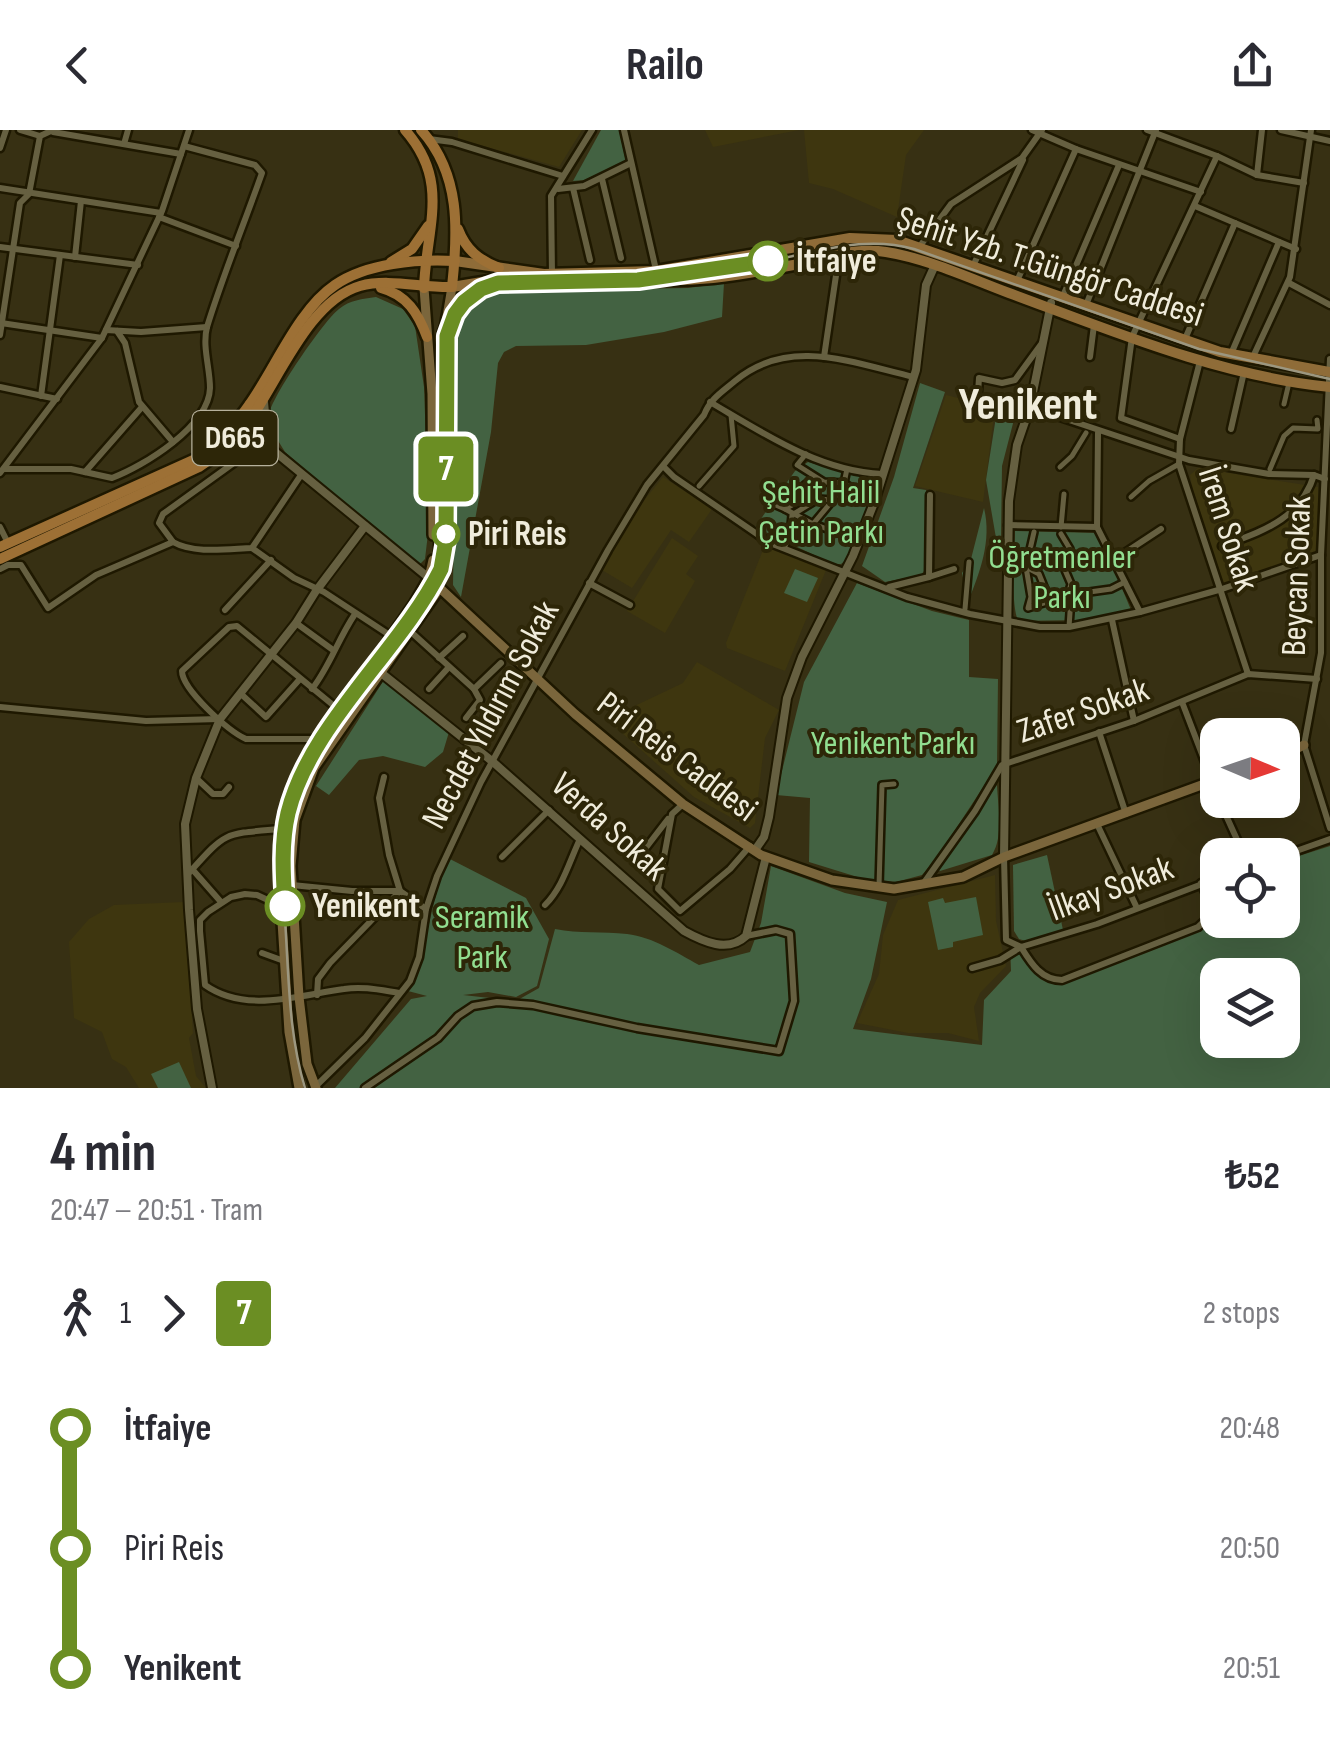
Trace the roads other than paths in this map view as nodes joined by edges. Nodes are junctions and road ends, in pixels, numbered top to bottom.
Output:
1 (6, 130) edge
2 (20, 130) edge
3 (128, 130) edge
4 (189, 130) edge
5 (405, 130) edge
6 (452, 130) edge
7 (592, 130) edge
8 (624, 130) edge
9 (1262, 130) edge
10 (1280, 130) edge
11 (53, 131) edge
12 (1153, 131) edge
13 (1037, 132) edge
14 (1310, 132) edge
15 (425, 134) edge
16 (40, 136) junction
17 (1330, 141) edge
18 (452, 142) junction
19 (124, 144) junction
20 (0, 148) edge
21 (1076, 149) junction
22 (182, 150) junction
23 (1026, 154) junction
24 (1217, 156) junction
25 (631, 164) junction
26 (1119, 165) junction
27 (1139, 172) junction
28 (1257, 175) junction
29 (562, 176) junction
30 (602, 179) junction
31 (1304, 183) junction
32 (0, 188) edge
33 (573, 188) junction
34 (557, 189) junction
35 (1201, 192) junction
36 (29, 194) junction
37 (81, 200) junction
38 (434, 206) junction
39 (1195, 206) junction
40 (160, 215) junction
41 (456, 220) junction
42 (1236, 223) junction
43 (1279, 242) junction
44 (236, 246) junction
45 (920, 246) junction
46 (0, 247) edge
47 (12, 248) junction
48 (1296, 249) junction
49 (839, 254) junction
50 (60, 255) junction
51 (75, 257) junction
52 (621, 258) dead end
53 (425, 260) junction
54 (590, 260) dead end
55 (455, 261) junction
56 (138, 265) junction
57 (936, 265) junction
58 (972, 267) junction
59 (379, 268) junction
60 (656, 271) junction
61 (604, 272) junction
62 (498, 273) junction
63 (548, 274) junction
64 (1289, 282) junction
65 (1016, 283) junction
66 (452, 287) junction
67 (356, 288) junction
68 (424, 288) junction
69 (1058, 296) junction
70 (1086, 304) junction
71 (1330, 305) edge
72 (1050, 308) junction
73 (1, 323) edge
74 (1094, 324) junction
75 (1140, 324) junction
76 (208, 327) junction
77 (51, 330) junction
78 (118, 331) junction
79 (0, 334) edge
80 (104, 334) junction
81 (443, 334) junction
82 (427, 336) junction
83 (1132, 337) junction
84 (1185, 339) junction
85 (1043, 342) junction
86 (1231, 354) junction
87 (824, 357) junction
88 (1090, 357) dead end
89 (1252, 359) junction
90 (1330, 359) edge
91 (1200, 360) junction
92 (1244, 371) junction
93 (1329, 372) edge
94 (914, 378) junction
95 (0, 387) edge
96 (1288, 387) dead end
97 (1328, 387) edge
98 (978, 394) dead end
99 (41, 396) junction
100 (264, 398) junction
101 (57, 399) junction
102 (709, 402) junction
103 (1284, 404) dead end
104 (142, 407) junction
105 (1030, 408) junction
106 (732, 415) junction
107 (1317, 420) dead end
108 (1231, 429) dead end
109 (1098, 432) junction
110 (1086, 433) dead end
111 (1180, 439) junction
112 (174, 442) junction
113 (274, 451) junction
114 (806, 454) junction
115 (1179, 460) junction
116 (663, 466) junction
117 (1060, 467) dead end
118 (846, 469) junction
119 (1270, 469) dead end
120 (1328, 470) edge
121 (2, 471) edge
122 (84, 472) junction
123 (882, 474) junction
124 (301, 475) junction
125 (1314, 475) junction
126 (1325, 479) junction
127 (844, 483) junction
128 (806, 484) dead end
129 (699, 486) dead end
130 (1064, 494) dead end
131 (930, 495) dead end
132 (1130, 497) dead end
133 (833, 500) junction
134 (770, 502) dead end
135 (874, 503) junction
136 (786, 509) junction
137 (792, 514) junction
138 (813, 524) junction
139 (1008, 525) junction
140 (365, 526) junction
141 (0, 527) edge
142 (1098, 527) junction
143 (1161, 529) dead end
144 (1061, 531) junction
145 (1034, 532) dead end
146 (859, 540) junction
147 (172, 542) junction
148 (4, 545) edge
149 (1222, 546) dead end
150 (252, 548) junction
151 (784, 548) junction
152 (1322, 556) junction
153 (0, 559) edge
154 (271, 560) junction
155 (969, 562) dead end
156 (1116, 564) junction
157 (1026, 567) junction
158 (0, 569) edge
159 (846, 570) junction
160 (954, 570) dead end
161 (929, 576) junction
162 (429, 578) junction
163 (1125, 582) junction
164 (588, 583) junction
165 (888, 587) junction
166 (439, 589) junction
167 (1222, 590) junction
168 (316, 591) junction
169 (1068, 594) junction
170 (1050, 599) junction
171 (630, 605) dead end
172 (965, 609) dead end
173 (226, 610) dead end
174 (1140, 612) junction
175 (355, 614) junction
176 (1112, 620) junction
177 (1006, 622) junction
178 (296, 623) junction
179 (1069, 626) junction
180 (410, 632) junction
181 (391, 636) junction
182 (464, 636) dead end
183 (334, 650) junction
184 (272, 656) junction
185 (439, 658) junction
186 (501, 663) dead end
187 (449, 667) junction
188 (380, 672) junction
189 (1248, 674) junction
190 (538, 678) junction
191 (1318, 679) junction
192 (300, 680) junction
193 (429, 689) dead end
194 (474, 689) junction
195 (312, 690) junction
196 (240, 692) junction
197 (1182, 702) junction
198 (0, 706) edge
199 (339, 710) junction
200 (466, 718) dead end
201 (220, 719) junction
202 (1134, 720) junction
203 (1099, 732) junction
204 (318, 740) junction
205 (1304, 745) junction
206 (1200, 746) edge
207 (1300, 747) edge
208 (493, 762) junction
209 (1002, 765) junction
210 (384, 777) dead end
211 (196, 778) junction
212 (894, 784) dead end
213 (1200, 786) edge
214 (230, 788) dead end
215 (683, 804) junction
216 (549, 810) junction
217 (672, 814) junction
218 (1126, 814) junction
219 (1097, 824) junction
220 (1330, 828) edge
221 (281, 829) junction
222 (580, 839) junction
223 (1330, 839) edge
224 (617, 841) dead end
225 (753, 848) junction
226 (1300, 850) edge
227 (766, 856) junction
228 (502, 857) dead end
229 (1004, 857) junction
230 (190, 872) junction
231 (1200, 883) edge
232 (292, 885) junction
233 (923, 885) junction
234 (879, 889) junction
235 (400, 891) junction
236 (221, 902) junction
237 (545, 905) dead end
238 (280, 906) junction
239 (426, 909) junction
240 (1138, 909) junction
241 (1200, 925) edge
242 (746, 936) junction
243 (1021, 947) junction
244 (262, 953) dead end
245 (284, 961) junction
246 (972, 968) dead end
247 (399, 993) junction
248 (317, 994) junction
249 (299, 997) junction
250 (286, 999) junction
251 (212, 1088) edge
252 (299, 1088) edge
253 (315, 1088) edge
254 (365, 1088) edge

1 - 20 street
2 - 16 street
3 - 19 street
4 - 22 street
5 - 38 highway
6 - 18 street
7 - 29 street
8 - 25 street
9 - 28 street
10 - 14 street
11 - 16 street
11 - 19 street
12 - 24 street
12 - 27 street
13 - 21 street
13 - 23 street
14 - 17 street
14 - 31 street
15 - 18 street
15 - 41 highway
16 - 36 street
18 - 29 street
19 - 22 street
21 - 26 street
21 - 65 street
22 - 40 street
22 - 44 street
23 - 45 street
23 - 58 street
24 - 28 street
24 - 35 street
25 - 30 street
25 - 60 street
26 - 27 street
26 - 69 street
27 - 35 street
27 - 70 street
28 - 31 street
29 - 34 street
30 - 33 street
30 - 52 street
31 - 48 street
32 - 36 street
33 - 34 street
33 - 54 street
34 - 63 street
35 - 39 street
36 - 37 street
36 - 47 street
37 - 40 street
37 - 51 street
38 - 53 highway
38 - 59 highway
39 - 42 street
39 - 75 street
40 - 44 street
40 - 56 street
41 - 55 highway
41 - 62 highway
42 - 43 street
42 - 84 street
43 - 48 street
43 - 86 street
44 - 76 street
45 - 58 main road, Şehit Yzb. T.Güngör Caddesi
45 - 60 main road, Şehit Yzb. T.Güngör Caddesi
46 - 47 street
47 - 50 street
47 - 73 street
48 - 64 street
49 - 57 main road, Şehit Yzb. T.Güngör Caddesi
49 - 61 main road, Şehit Yzb. T.Güngör Caddesi
49 - 87 street
50 - 51 street
50 - 77 street
51 - 56 street
53 - 55 highway
53 - 59 highway
53 - 68 highway
55 - 62 main road, Şehit Yzb. T.Güngör Caddesi
55 - 66 highway
56 - 80 street
57 - 72 main road, Şehit Yzb. T.Güngör Caddesi
57 - 94 street
58 - 65 main road, Şehit Yzb. T.Güngör Caddesi
59 - 148 highway, D665
60 - 61 main road, Şehit Yzb. T.Güngör Caddesi
61 - 63 main road, Şehit Yzb. T.Güngör Caddesi
62 - 63 main road, Şehit Yzb. T.Güngör Caddesi
62 - 66 main road
62 - 81 highway
64 - 71 street
64 - 89 street
65 - 69 main road, Şehit Yzb. T.Güngör Caddesi
66 - 68 highway
66 - 81 main road
67 - 68 highway
67 - 82 highway
67 - 100 highway, D665
68 - 82 main road
69 - 70 main road, Şehit Yzb. T.Güngör Caddesi
69 - 72 street
70 - 75 main road, Şehit Yzb. T.Güngör Caddesi
72 - 74 main road, Şehit Yzb. T.Güngör Caddesi
72 - 85 street
73 - 77 street
73 - 79 street
74 - 83 main road, Şehit Yzb. T.Güngör Caddesi
74 - 88 street
75 - 83 street
75 - 84 main road, Şehit Yzb. T.Güngör Caddesi
76 - 78 street
76 - 112 street
77 - 80 street
77 - 99 street
78 - 80 street
78 - 104 street
80 - 101 street
81 - 166 main road
82 - 162 main road
83 - 91 main road, Şehit Yzb. T.Güngör Caddesi
83 - 111 street
84 - 86 main road, Şehit Yzb. T.Güngör Caddesi
85 - 98 street
85 - 105 street
86 - 89 main road, Şehit Yzb. T.Güngör Caddesi
87 - 94 street, Necdet Yıldırım Sokak
87 - 102 street, Necdet Yıldırım Sokak
89 - 93 main road, Şehit Yzb. T.Güngör Caddesi
90 - 93 street, Beycan Sokak
91 - 92 main road, Şehit Yzb. T.Güngör Caddesi
91 - 111 street, İrem Sokak
92 - 97 main road, Şehit Yzb. T.Güngör Caddesi
92 - 108 street
93 - 97 street, Beycan Sokak
94 - 123 street
95 - 99 street
96 - 103 street
97 - 120 street, Beycan Sokak
99 - 101 street
100 - 113 street
100 - 153 highway, D665
101 - 121 street
102 - 106 street
102 - 116 street, Necdet Yıldırım Sokak
104 - 112 street
104 - 122 street
105 - 109 street
105 - 139 street
106 - 114 street
106 - 129 street
107 - 119 street
109 - 115 street
109 - 142 street
110 - 117 street
111 - 115 street, İrem Sokak
112 - 122 street
113 - 124 street
113 - 147 street
114 - 118 street
114 - 127 street
115 - 125 street
115 - 132 street
115 - 167 street, İrem Sokak
116 - 151 street
116 - 164 street, Necdet Yıldırım Sokak
118 - 123 street
118 - 127 street
120 - 126 street, Beycan Sokak
121 - 122 street
123 - 135 street
124 - 140 street
124 - 150 street
125 - 126 street
125 - 149 street
126 - 152 street, Beycan Sokak
127 - 133 street
127 - 135 street
128 - 136 street
130 - 144 street
131 - 161 street
133 - 137 street
133 - 138 street
134 - 136 street
135 - 146 street
136 - 137 street
137 - 138 street
137 - 151 street
138 - 146 street
139 - 144 street
139 - 177 street
140 - 162 street
140 - 168 street
141 - 148 street
142 - 144 street
142 - 156 street
143 - 156 street
144 - 169 street
145 - 157 street
146 - 159 street
147 - 150 street
147 - 158 street
150 - 154 street
151 - 159 street
152 - 167 street
152 - 191 street, Beycan Sokak
154 - 168 street
154 - 173 street
155 - 172 street
156 - 163 street
157 - 170 street
157 - 170 street
159 - 165 street
159 - 225 street
160 - 161 street
161 - 165 street
162 - 166 main road, Piri Reis Caddesi
162 - 181 main road
163 - 169 street
163 - 174 street
164 - 171 street
164 - 190 street, Necdet Yıldırım Sokak
165 - 177 street
166 - 180 main road
166 - 190 main road, Piri Reis Caddesi
167 - 174 street
167 - 189 street, İrem Sokak
168 - 175 street
168 - 178 street
169 - 170 street
169 - 179 street
174 - 176 street
175 - 181 street
175 - 183 street
176 - 179 street
176 - 202 street
177 - 179 street
177 - 209 street
178 - 183 street
178 - 184 street
180 - 185 street
180 - 188 main road
181 - 199 main road
182 - 185 street
183 - 195 street
184 - 192 street
184 - 196 street
184 - 201 street
185 - 187 street
186 - 194 street
187 - 193 street
187 - 194 street
188 - 208 street, Verda Sokak
188 - 232 main road
189 - 191 street, Zafer Sokak
189 - 197 street, Zafer Sokak
190 - 208 street, Necdet Yıldırım Sokak
190 - 215 main road, Piri Reis Caddesi
191 - 205 street, Beycan Sokak
192 - 195 street
192 - 196 street
194 - 200 street
195 - 199 street
196 - 201 street
197 - 202 street, Zafer Sokak
197 - 206 street
198 - 201 street
199 - 204 main road
201 - 204 street
201 - 211 street
202 - 203 street, Zafer Sokak
203 - 209 street, Zafer Sokak
203 - 218 street
204 - 221 main road
205 - 207 main road
205 - 220 street
208 - 216 street, Verda Sokak
208 - 239 street, Necdet Yıldırım Sokak
209 - 229 street
209 - 233 street, Zafer Sokak
210 - 235 street
211 - 214 street
211 - 230 street
212 - 234 street
213 - 218 main road, Piri Reis Caddesi
215 - 217 street
215 - 225 main road, Piri Reis Caddesi
216 - 222 street, Verda Sokak
216 - 228 street
217 - 224 street
217 - 225 street
218 - 219 main road, Piri Reis Caddesi
219 - 229 main road, Piri Reis Caddesi
219 - 240 street
221 - 230 street
221 - 238 main road
222 - 237 street
222 - 242 street, Verda Sokak
223 - 226 street
225 - 227 main road, Piri Reis Caddesi
227 - 234 main road, Piri Reis Caddesi
227 - 242 street
229 - 233 main road, Piri Reis Caddesi
229 - 243 street, İlkay Sokak
230 - 236 street
230 - 251 street
231 - 240 street, İlkay Sokak
232 - 235 street
232 - 249 main road
233 - 234 main road, Piri Reis Caddesi
235 - 239 street
235 - 248 street
236 - 238 street
236 - 250 street
238 - 245 main road
239 - 247 street, Necdet Yıldırım Sokak
240 - 243 street, İlkay Sokak
241 - 243 street
242 - 254 street
243 - 246 street, İlkay Sokak
244 - 245 street
245 - 250 main road
247 - 248 street
247 - 253 street, Necdet Yıldırım Sokak
248 - 249 street
249 - 250 street
249 - 253 main road
250 - 252 main road

